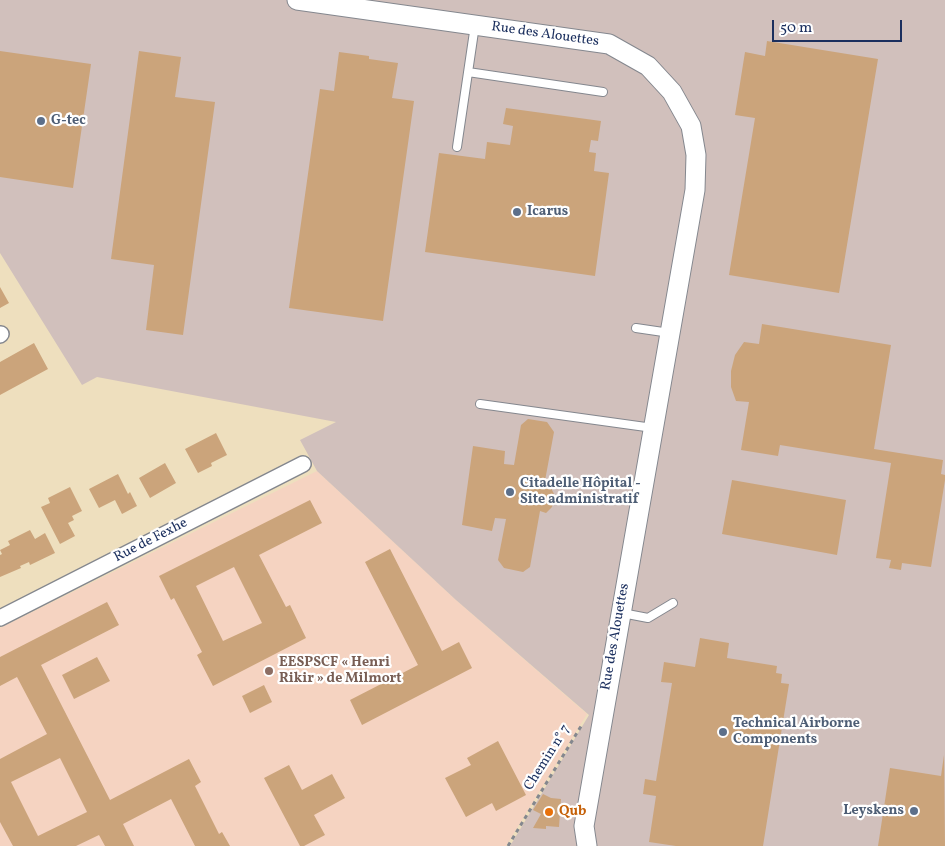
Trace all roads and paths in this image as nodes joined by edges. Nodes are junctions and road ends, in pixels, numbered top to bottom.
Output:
1 (297, 0) edge
2 (475, 26) junction
3 (468, 72) junction
4 (603, 92) dead end
5 (458, 147) dead end
6 (636, 328) dead end
7 (670, 333) junction
8 (480, 404) dead end
9 (653, 428) junction
10 (302, 464) dead end
11 (673, 603) dead end
12 (620, 613) junction
13 (0, 618) edge
14 (587, 717) dead end
15 (508, 846) edge
16 (587, 846) edge

1 - 2 street, Rue des Alouettes
2 - 3 lane
2 - 7 street, Rue des Alouettes
3 - 4 lane
3 - 5 lane
6 - 7 lane
7 - 9 street, Rue des Alouettes
8 - 9 lane
9 - 12 street, Rue des Alouettes
10 - 13 street, Rue de Fexhe
11 - 12 lane
12 - 16 street, Rue des Alouettes
14 - 15 path, Chemin n° 7

